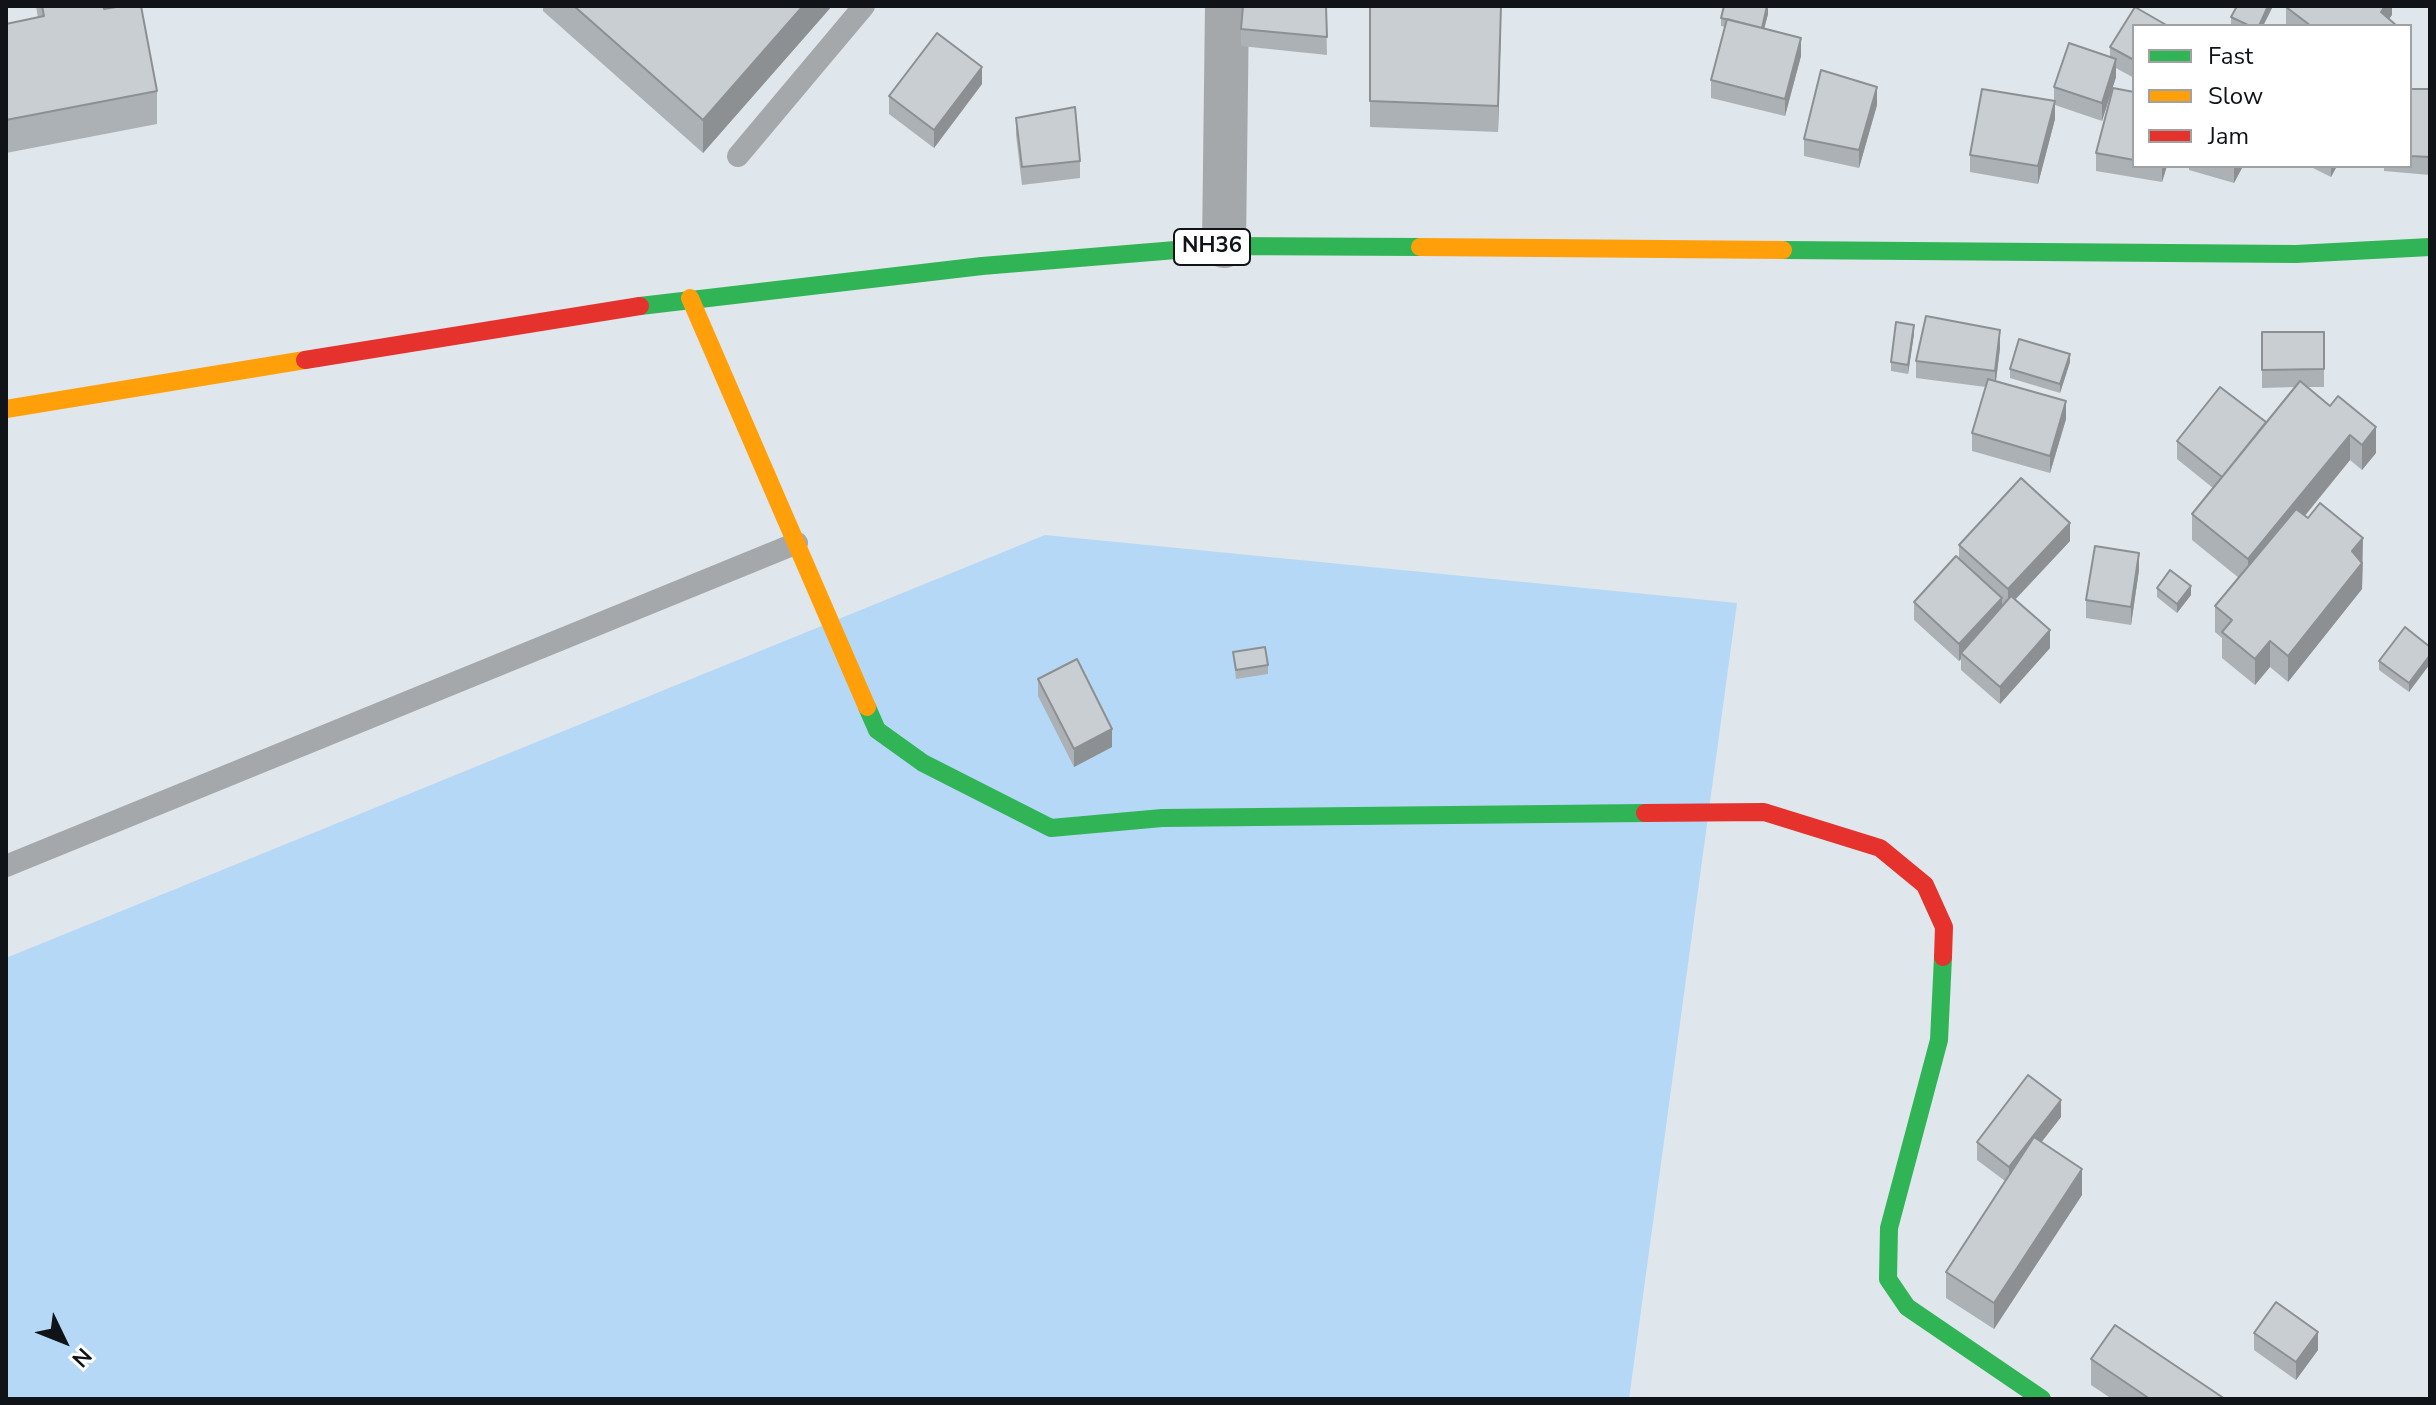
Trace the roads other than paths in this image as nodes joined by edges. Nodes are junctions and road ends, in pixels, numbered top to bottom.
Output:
1 (864, 6) edge
2 (1227, 6) edge
3 (738, 156) dead end
4 (1224, 246) junction
5 (2430, 247) edge
6 (690, 298) junction
7 (6, 409) edge
8 (797, 543) junction
9 (6, 866) edge
10 (2042, 1399) edge

1 - 3 lane
2 - 4 street
4 - 5 main road, NH36
4 - 6 main road, NH36
6 - 7 main road, NH36
6 - 8 main road
8 - 9 lane
8 - 10 main road

